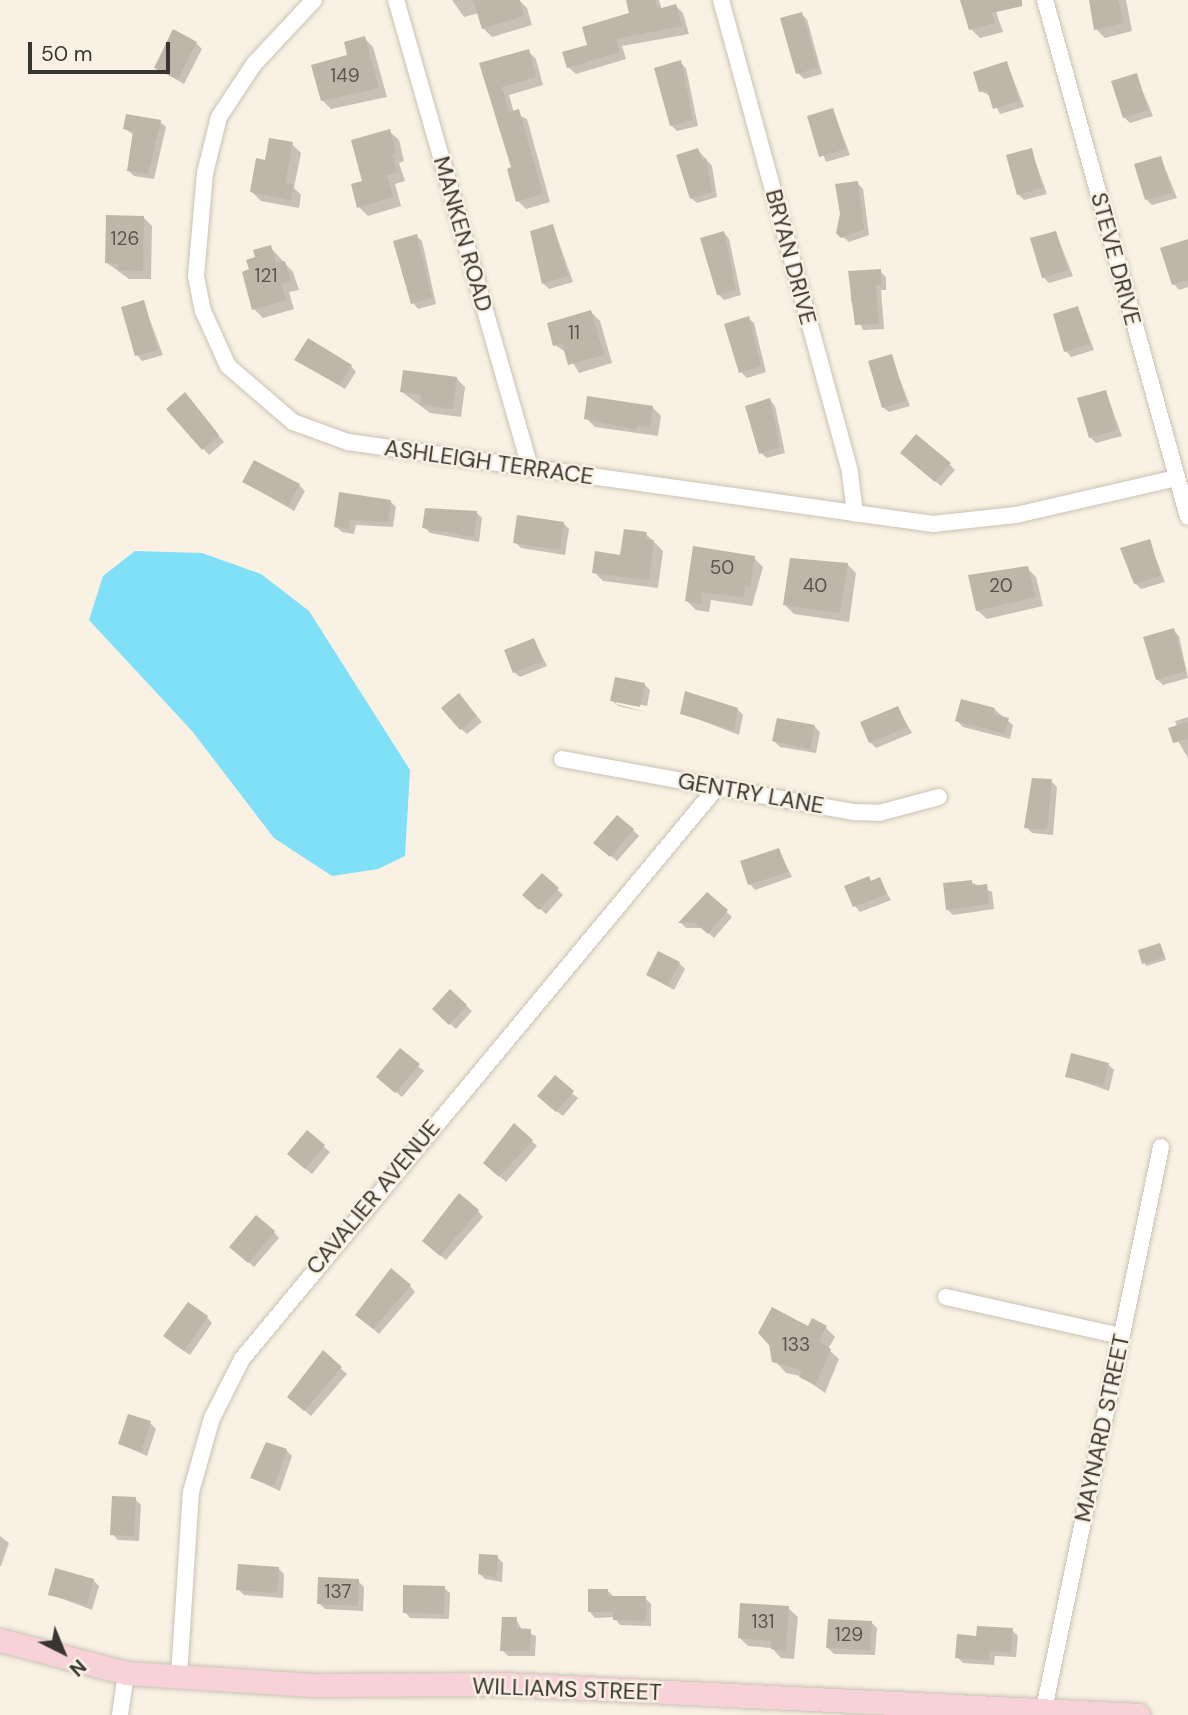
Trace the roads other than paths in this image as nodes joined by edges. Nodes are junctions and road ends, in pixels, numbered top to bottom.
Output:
1 (314, 0) edge
2 (396, 0) edge
3 (721, 0) edge
4 (1045, 0) edge
5 (530, 468) junction
6 (1176, 478) junction
7 (855, 514) junction
8 (1188, 517) edge
9 (562, 759) dead end
10 (717, 787) junction
11 (939, 797) dead end
12 (1161, 1147) dead end
13 (946, 1297) dead end
14 (1121, 1336) junction
15 (0, 1640) edge
16 (126, 1673) junction
17 (179, 1676) junction
18 (846, 1708) edge
19 (1044, 1709) junction
20 (1094, 1713) edge
21 (120, 1715) edge
22 (1138, 1715) edge

1 - 5 street, ASHLEIGH TERRACE
2 - 5 street, MANKEN ROAD
3 - 7 street, BRYAN DRIVE
4 - 6 street, STEVE DRIVE
5 - 7 street, ASHLEIGH TERRACE
6 - 7 street, ASHLEIGH TERRACE
6 - 8 street, STEVE DRIVE
9 - 10 street, GENTRY LANE
10 - 11 street, GENTRY LANE
10 - 17 street, CAVALIER AVENUE
12 - 14 street, MAYNARD STREET
13 - 14 street
14 - 19 street, MAYNARD STREET
15 - 16 street, WILLIAMS STREET
16 - 17 street, WILLIAMS STREET
16 - 21 street
17 - 18 street, WILLIAMS STREET
18 - 19 street, WILLIAMS STREET
19 - 20 street, WILLIAMS STREET
20 - 22 street, WILLIAMS STREET

